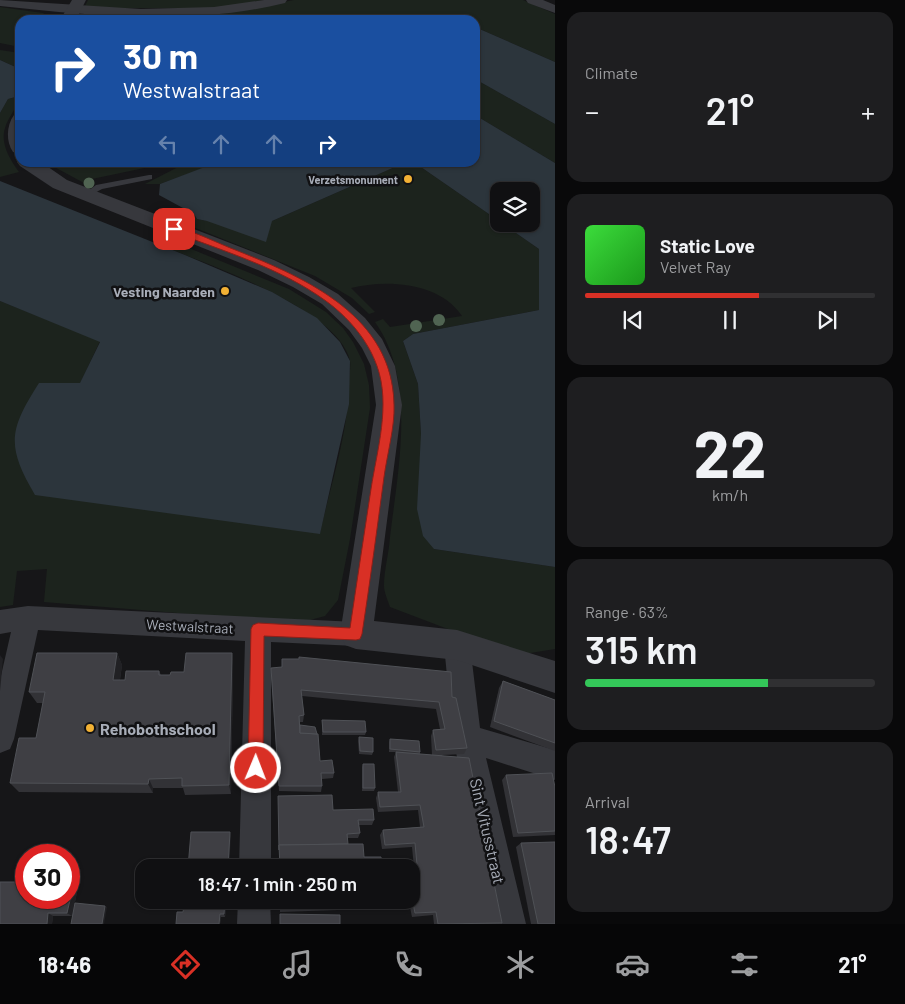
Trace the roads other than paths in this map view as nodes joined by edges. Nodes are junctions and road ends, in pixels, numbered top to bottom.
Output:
1 (280, 0) edge
2 (532, 0) edge
3 (0, 2) edge
4 (555, 9) edge
5 (73, 10) edge
6 (34, 167) edge
7 (149, 177) dead end
8 (87, 195) junction
9 (28, 618) junction
10 (0, 622) edge
11 (258, 629) junction
12 (356, 634) junction
13 (457, 645) junction
14 (541, 668) edge
15 (468, 738) junction
16 (0, 740) edge
17 (555, 765) edge
18 (255, 859) edge
19 (254, 909) edge
20 (254, 924) edge
21 (510, 924) edge

1 - 5 street
2 - 4 street
3 - 5 street
6 - 8 street
7 - 8 lane
8 - 12 street
9 - 10 street, Westwalstraat
9 - 11 street, Westwalstraat
9 - 16 street
11 - 12 street, Westwalstraat
11 - 18 street
12 - 13 street, Westwalstraat
13 - 14 street, Westwalstraat
13 - 15 street, Sint Vitusstraat
15 - 17 street
15 - 21 street, Sint Vitusstraat
19 - 20 street

